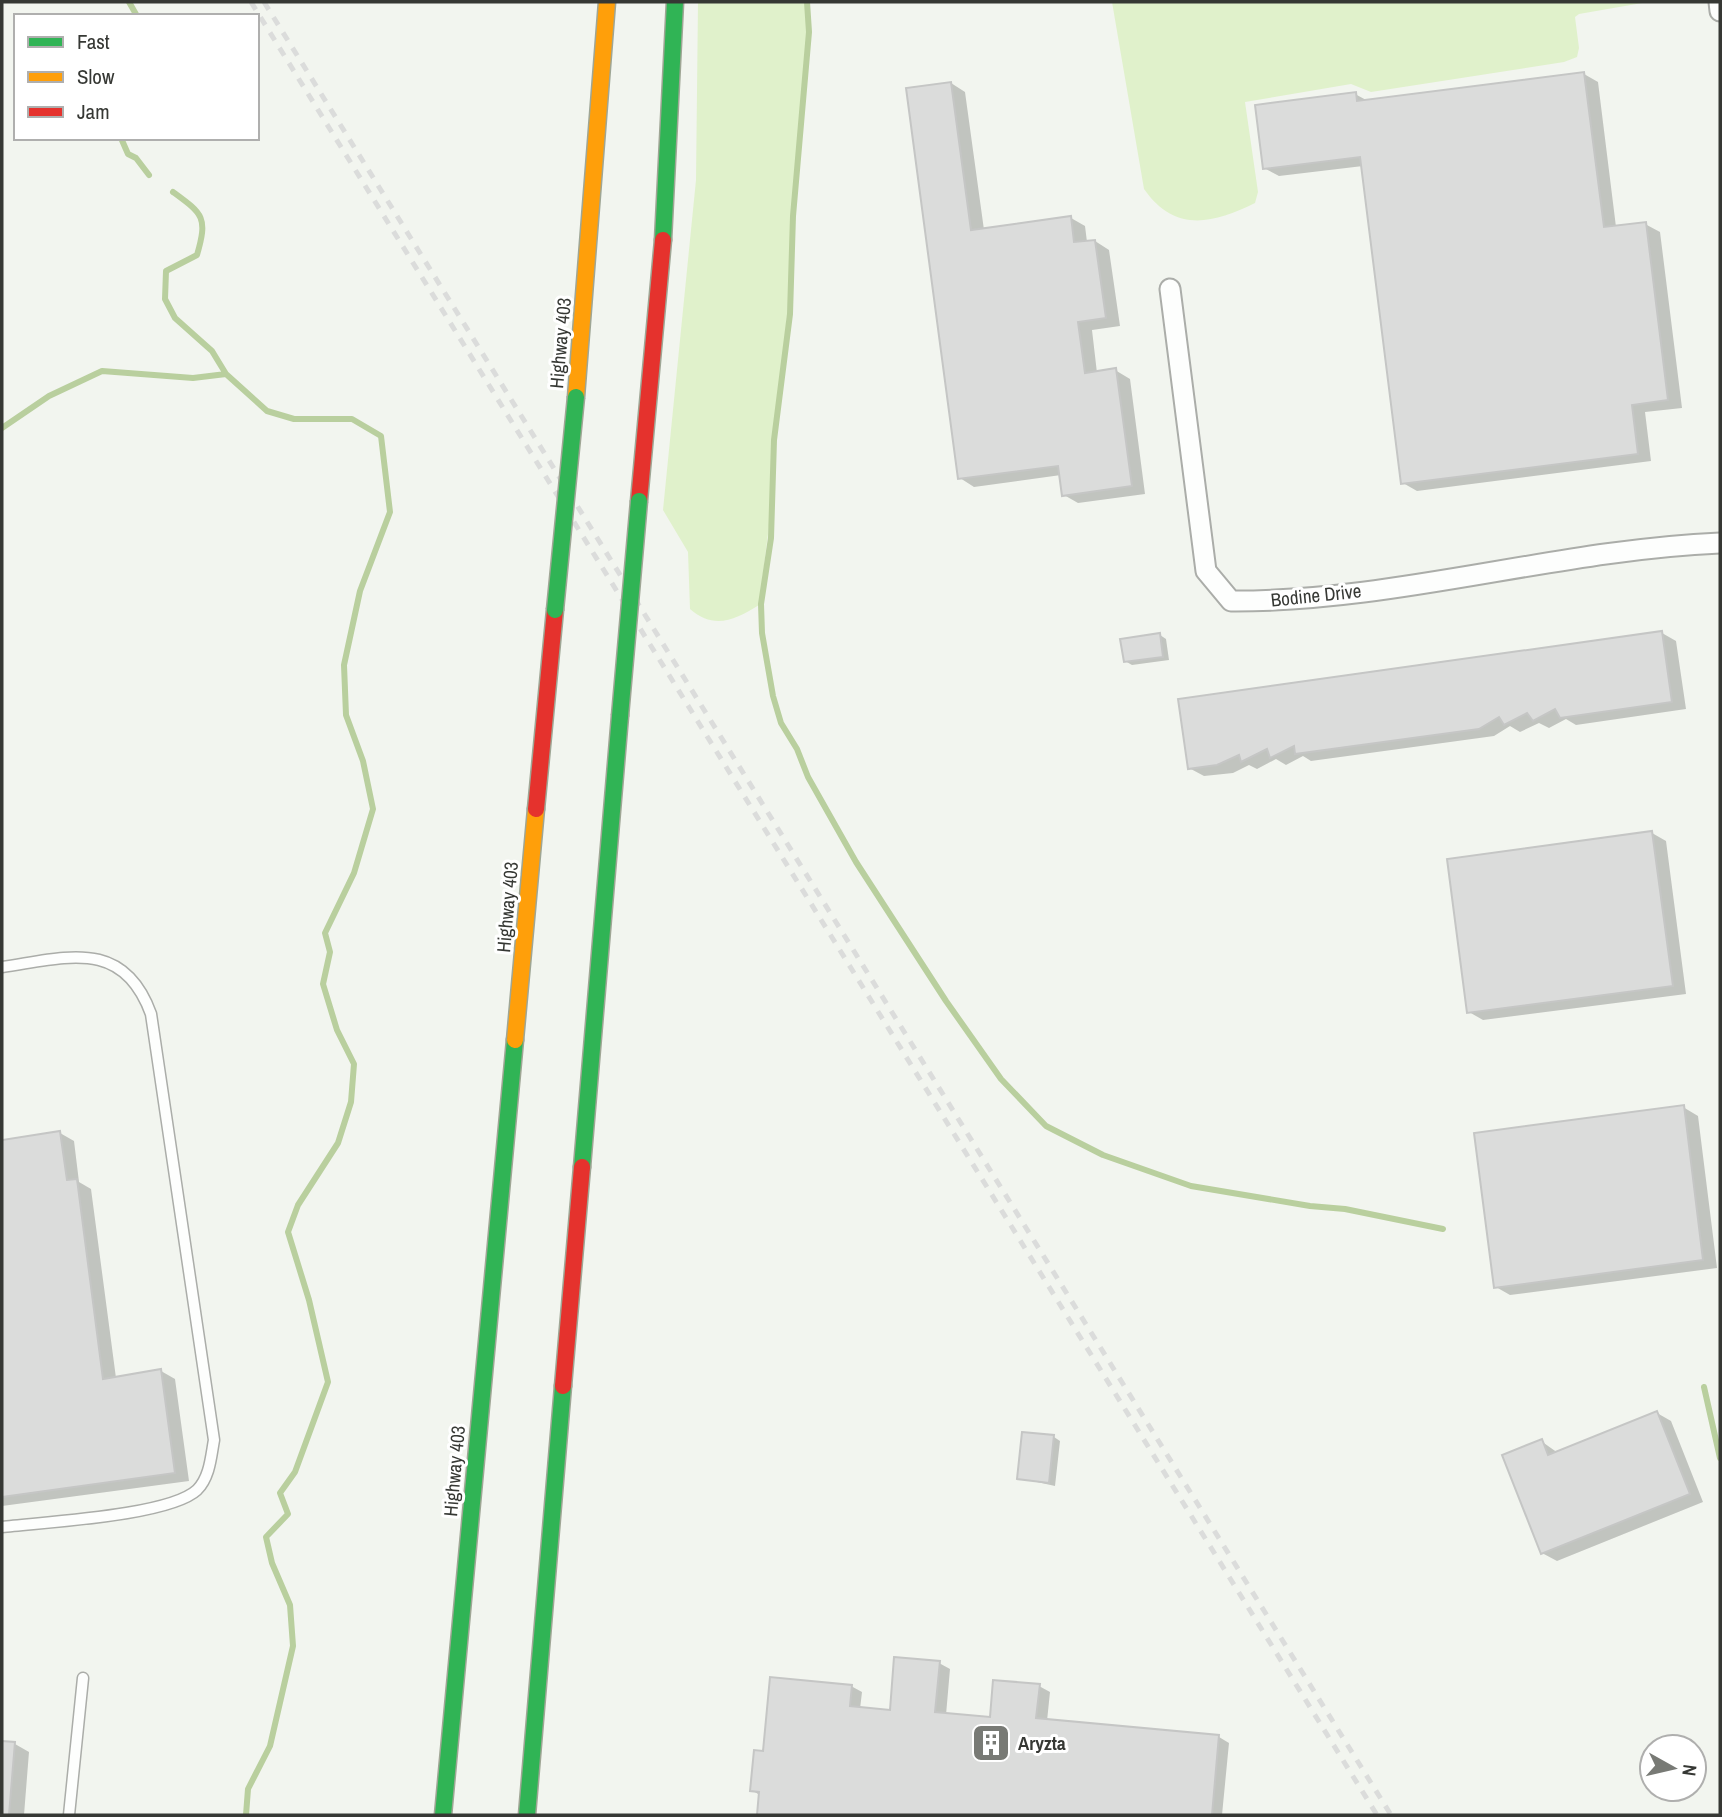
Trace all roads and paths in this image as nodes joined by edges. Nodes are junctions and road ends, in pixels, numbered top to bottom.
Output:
1 (607, 2) edge
2 (675, 2) edge
3 (1718, 2) edge
4 (1720, 11) edge
5 (1170, 289) dead end
6 (1720, 543) edge
7 (2, 967) edge
8 (2, 1527) edge
9 (83, 1678) dead end
10 (69, 1815) edge
11 (443, 1815) edge
12 (527, 1815) edge

1 - 11 highway, Highway 403, bridge
2 - 12 highway, bridge
3 - 4 street
5 - 6 street, Bodine Drive
7 - 8 lane
9 - 10 lane

